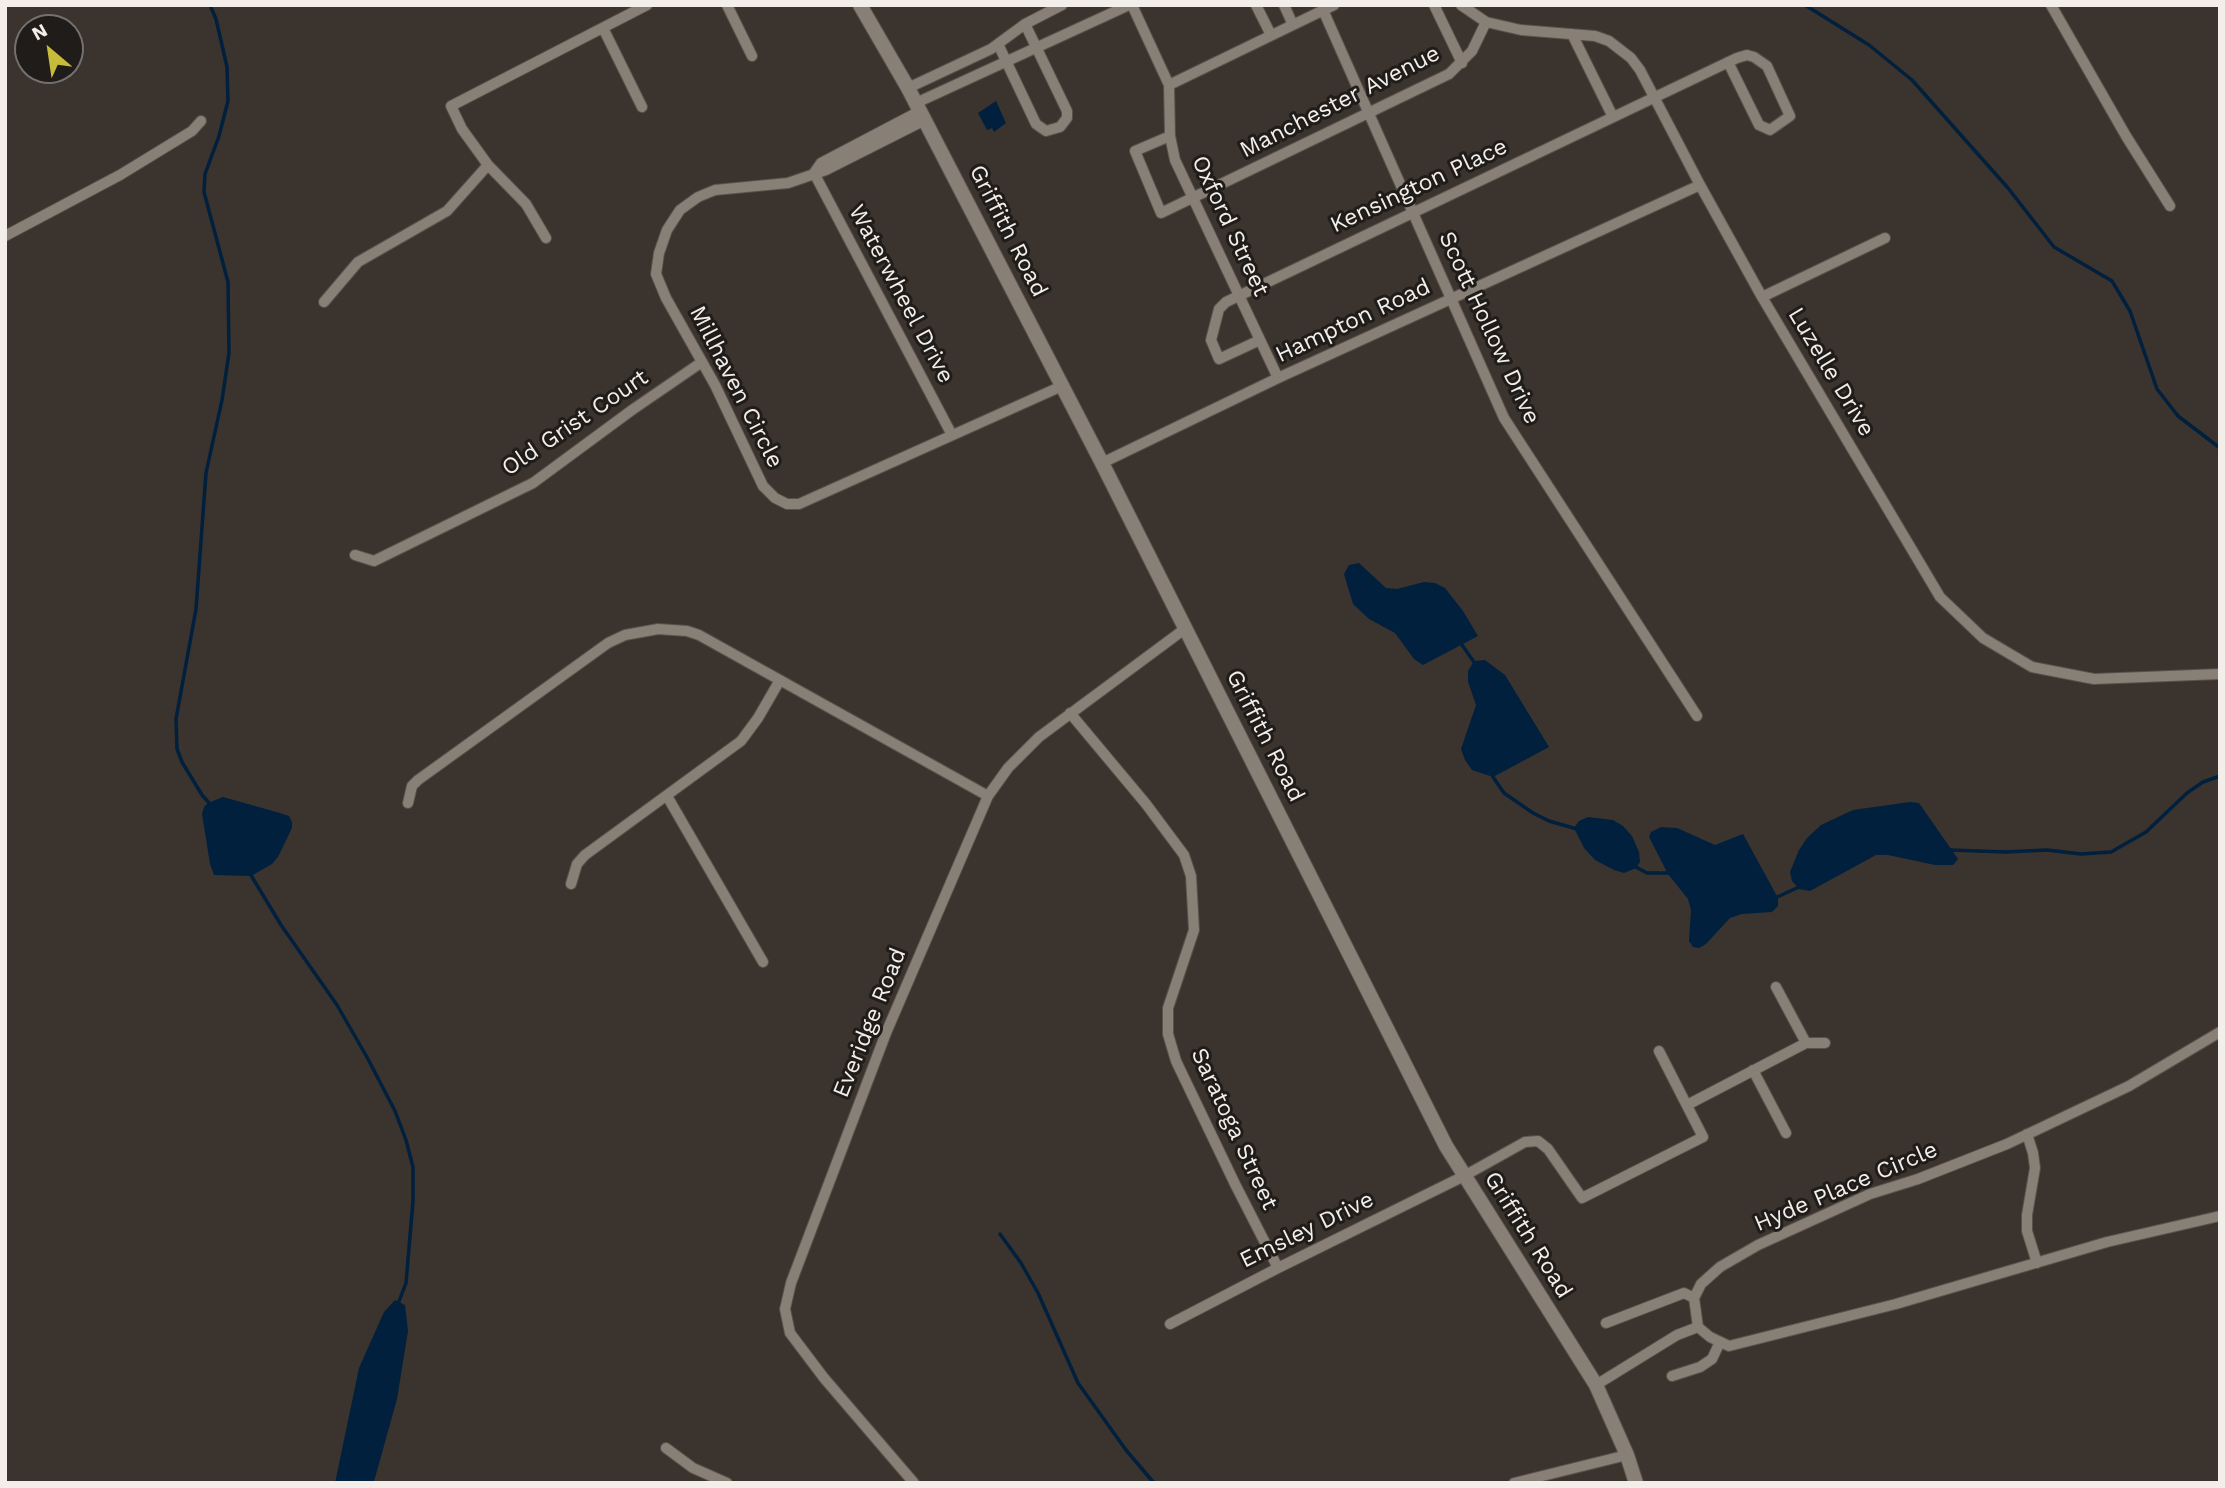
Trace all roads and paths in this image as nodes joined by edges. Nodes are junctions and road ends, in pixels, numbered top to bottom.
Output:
1 (647, 5) edge
2 (727, 5) edge
3 (860, 5) edge
4 (1062, 5) edge
5 (1131, 5) edge
6 (1256, 5) edge
7 (1284, 5) edge
8 (1434, 5) edge
9 (1461, 5) edge
10 (2051, 5) edge
11 (1329, 8) edge
12 (1486, 22) junction
13 (1025, 24) junction
14 (1293, 24) junction
15 (603, 28) junction
16 (1572, 34) junction
17 (1270, 35) junction
18 (998, 44) junction
19 (1037, 49) junction
20 (752, 56) dead end
21 (1005, 60) junction
22 (1728, 62) junction
23 (1462, 63) junction
24 (1169, 85) junction
25 (908, 88) junction
26 (1654, 98) junction
27 (642, 107) dead end
28 (920, 111) junction
29 (1369, 114) junction
30 (1613, 117) junction
31 (201, 121) dead end
32 (1170, 136) junction
33 (488, 164) junction
34 (814, 173) junction
35 (1700, 185) junction
36 (1192, 198) junction
37 (2169, 206) dead end
38 (1412, 212) junction
39 (5, 236) edge
40 (546, 238) dead end
41 (1885, 238) dead end
42 (1238, 296) junction
43 (1762, 298) junction
44 (1451, 299) junction
45 (324, 302) dead end
46 (1260, 340) junction
47 (702, 362) junction
48 (1278, 378) junction
49 (1062, 386) junction
50 (951, 435) junction
51 (1102, 463) junction
52 (355, 555) dead end
53 (1186, 628) junction
54 (2220, 674) edge
55 (780, 680) junction
56 (1070, 713) junction
57 (1697, 716) dead end
58 (667, 796) junction
59 (988, 796) junction
60 (408, 803) dead end
61 (571, 884) dead end
62 (763, 962) dead end
63 (1776, 987) dead end
64 (2220, 1032) edge
65 (1806, 1043) junction
66 (1825, 1043) dead end
67 (1659, 1051) dead end
68 (1753, 1070) junction
69 (1686, 1105) junction
70 (1786, 1133) dead end
71 (2027, 1134) junction
72 (1464, 1176) junction
73 (2220, 1216) edge
74 (2037, 1263) junction
75 (1278, 1268) junction
76 (1694, 1298) junction
77 (1606, 1323) dead end
78 (1170, 1324) dead end
79 (1698, 1327) junction
80 (1720, 1342) junction
81 (1672, 1376) dead end
82 (1596, 1385) junction
83 (666, 1448) dead end
84 (1628, 1455) junction
85 (907, 1480) edge
86 (727, 1483) edge
87 (1514, 1483) edge
88 (1636, 1483) edge

1 - 15 street
2 - 20 street
3 - 25 street, Griffith Road
4 - 13 street
5 - 19 street, Millhaven Circle
5 - 24 street
6 - 17 street
7 - 14 street
8 - 23 street
9 - 12 street, Luzelle Drive
10 - 37 street
11 - 14 street
11 - 29 street, Scott Hollow Drive
12 - 16 street, Luzelle Drive
12 - 23 street, Manchester Avenue
13 - 18 street
13 - 19 street
14 - 17 street
15 - 27 street
15 - 33 street
16 - 26 street, Luzelle Drive
16 - 30 street
17 - 24 street
18 - 21 street
18 - 25 street
19 - 21 street, Millhaven Circle
19 - 21 street
21 - 28 street, Millhaven Circle
22 - 22 street, Kensington Place
22 - 26 street, Kensington Place
23 - 29 street, Manchester Avenue
24 - 32 street, Oxford Street
25 - 28 street, Griffith Road
26 - 30 street, Kensington Place
26 - 35 street, Luzelle Drive
28 - 34 street, Millhaven Circle
28 - 49 street, Griffith Road
29 - 36 street, Manchester Avenue
29 - 38 street, Scott Hollow Drive
30 - 38 street, Kensington Place
31 - 39 street
32 - 36 street, Oxford Street
32 - 36 street, Manchester Avenue
33 - 40 street
33 - 45 street
34 - 47 street, Millhaven Circle
34 - 50 street, Waterwheel Drive
35 - 43 street, Luzelle Drive
35 - 44 street, Hampton Road
36 - 42 street, Oxford Street
38 - 42 street, Kensington Place
38 - 44 street, Scott Hollow Drive
41 - 43 street
42 - 46 street, Oxford Street
42 - 46 street, Kensington Place
43 - 54 street, Luzelle Drive
44 - 48 street, Hampton Road
44 - 57 street, Scott Hollow Drive
46 - 48 street, Oxford Street
47 - 50 street, Millhaven Circle
47 - 52 street, Old Grist Court
48 - 51 street, Hampton Road
49 - 50 street, Millhaven Circle
49 - 51 street, Griffith Road
51 - 53 street, Griffith Road
53 - 56 street, Everidge Road
53 - 72 street, Griffith Road
55 - 58 street
55 - 59 street
55 - 60 street
56 - 59 street, Everidge Road
56 - 75 street, Saratoga Street
58 - 61 street
58 - 62 street
59 - 85 street, Everidge Road
63 - 65 street
64 - 71 street, Hyde Place Circle
65 - 66 street
65 - 68 street
67 - 69 street
68 - 69 street
68 - 70 street
69 - 72 street, Emsley Drive
71 - 74 street
71 - 76 street, Hyde Place Circle
72 - 75 street, Emsley Drive
72 - 82 street, Griffith Road
73 - 74 street
74 - 80 street
75 - 78 street, Emsley Drive
76 - 77 street
76 - 79 street
79 - 80 street
79 - 82 street
80 - 81 street
82 - 84 street, Griffith Road
83 - 86 street
84 - 87 street
84 - 88 street, Griffith Road

